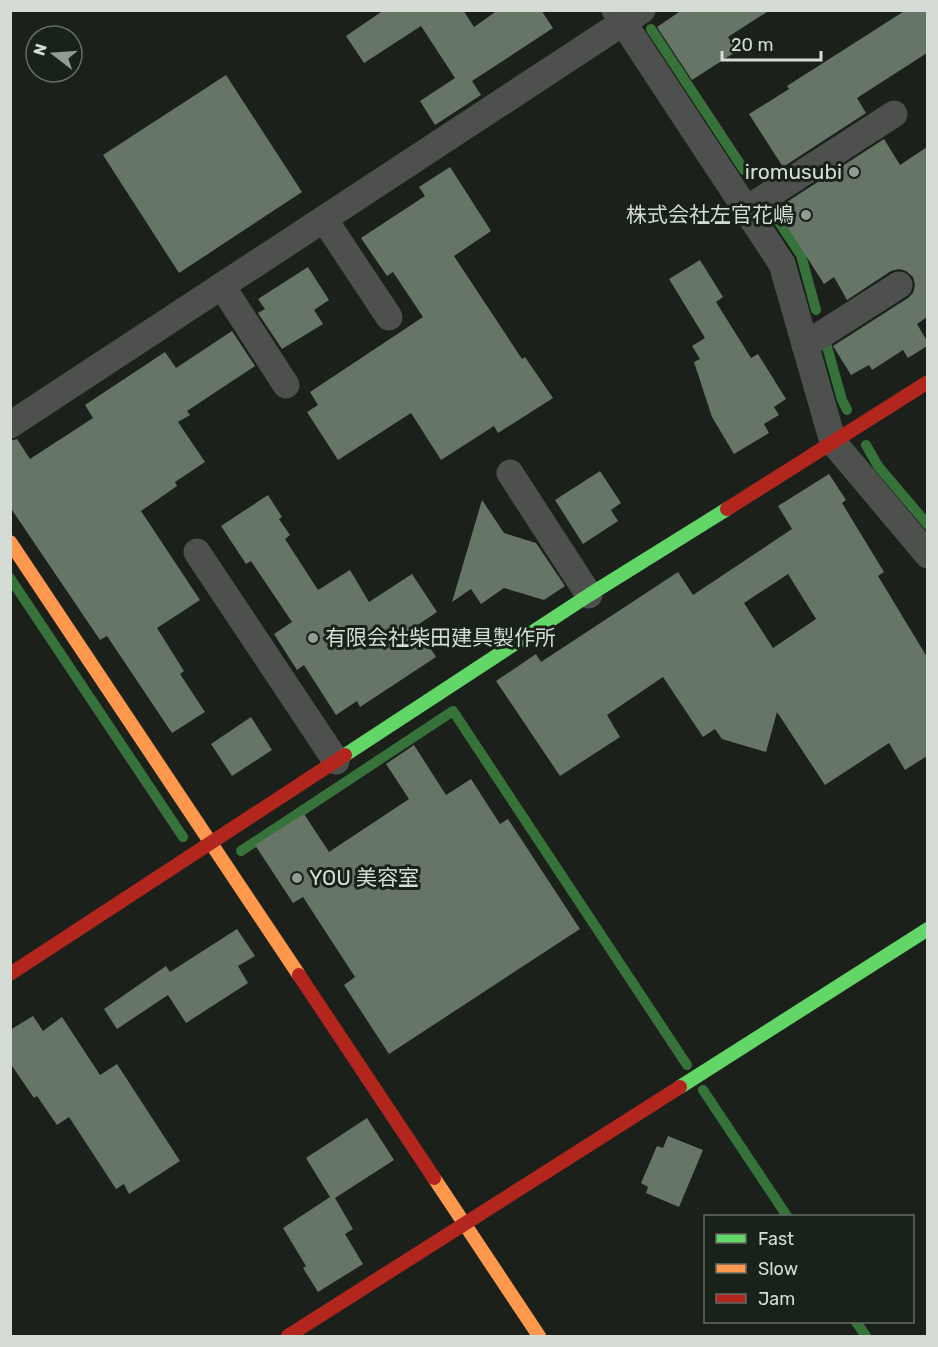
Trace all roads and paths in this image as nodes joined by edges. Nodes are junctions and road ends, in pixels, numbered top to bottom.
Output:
1 (626, 15) edge
2 (894, 114) dead end
3 (747, 209) junction
4 (324, 219) junction
5 (899, 285) dead end
6 (222, 286) junction
7 (389, 317) dead end
8 (805, 345) junction
9 (927, 382) edge
10 (286, 385) dead end
11 (10, 425) edge
12 (833, 442) junction
13 (510, 473) dead end
14 (10, 542) edge
15 (196, 552) dead end
16 (927, 555) edge
17 (589, 595) junction
18 (336, 761) junction
19 (211, 843) junction
20 (927, 929) edge
21 (10, 974) edge
22 (465, 1224) junction
23 (288, 1336) edge
24 (539, 1336) edge

1 - 3 street
1 - 4 street
2 - 3 street
3 - 8 street
4 - 6 street
4 - 7 street
5 - 8 street
6 - 10 street
6 - 11 street
8 - 12 street
9 - 12 street
12 - 16 street
12 - 17 street
13 - 17 street
14 - 19 street
15 - 18 street
17 - 18 street
18 - 19 street
19 - 21 street
19 - 22 street
20 - 22 street
22 - 23 street
22 - 24 street

